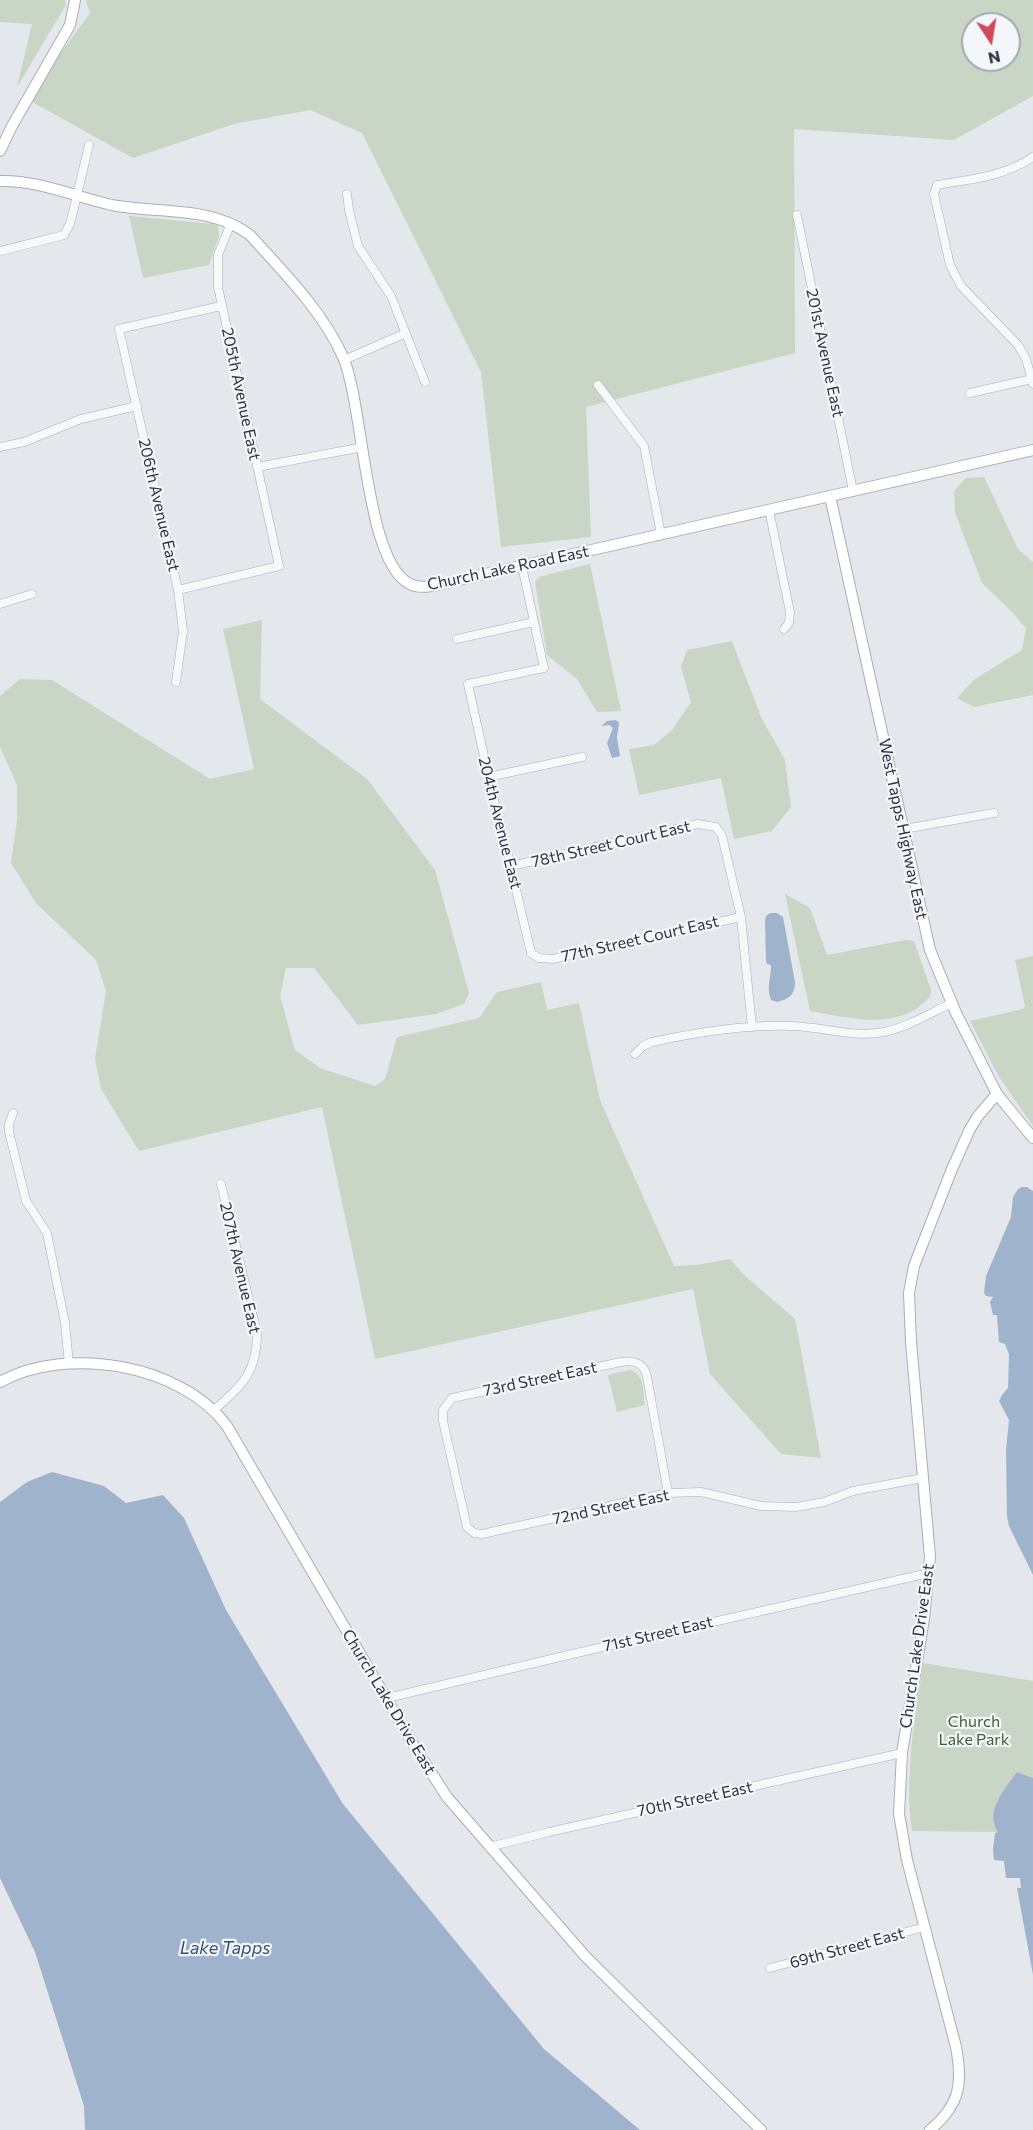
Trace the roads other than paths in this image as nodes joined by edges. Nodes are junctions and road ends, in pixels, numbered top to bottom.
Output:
1 (75, 0) edge
2 (89, 145) dead end
3 (0, 151) edge
4 (1033, 157) edge
5 (0, 181) edge
6 (347, 194) dead end
7 (76, 195) junction
8 (796, 215) dead end
9 (231, 223) junction
10 (0, 251) edge
11 (221, 306) junction
12 (406, 333) junction
13 (344, 360) junction
14 (1032, 381) edge
15 (425, 382) dead end
16 (598, 385) dead end
17 (970, 393) dead end
18 (137, 406) junction
19 (0, 447) edge
20 (363, 447) junction
21 (1033, 450) edge
22 (257, 468) junction
23 (853, 490) junction
24 (830, 496) junction
25 (769, 510) junction
26 (661, 534) junction
27 (522, 566) junction
28 (178, 590) junction
29 (32, 594) dead end
30 (0, 604) edge
31 (534, 622) junction
32 (784, 628) dead end
33 (457, 639) dead end
34 (176, 682) dead end
35 (582, 757) dead end
36 (488, 777) junction
37 (994, 813) dead end
38 (904, 830) junction
39 (511, 866) junction
40 (741, 916) junction
41 (539, 958) joint
42 (952, 1003) junction
43 (752, 1027) junction
44 (635, 1054) dead end
45 (997, 1094) junction
46 (13, 1113) dead end
47 (1033, 1138) edge
48 (221, 1184) dead end
49 (69, 1364) junction
50 (0, 1382) edge
51 (214, 1410) junction
52 (923, 1478) junction
53 (668, 1493) junction
54 (474, 1533) joint
55 (929, 1573) junction
56 (387, 1698) junction
57 (902, 1753) junction
58 (489, 1847) junction
59 (925, 1927) junction
60 (770, 1968) dead end
61 (760, 2130) edge
62 (930, 2130) edge

1 - 3 street
2 - 7 street
4 - 14 street
5 - 7 street, Church Lake Road East
6 - 12 street
7 - 9 street, Church Lake Road East
7 - 10 street
8 - 23 street, 201st Avenue East
9 - 11 street, 205th Avenue East
9 - 13 street, Church Lake Road East
11 - 18 street, 206th Avenue East
11 - 22 street, 205th Avenue East
12 - 13 street
12 - 15 street
13 - 20 street, Church Lake Road East
14 - 17 street
16 - 26 street
18 - 19 street
18 - 28 street, 206th Avenue East
20 - 22 street
20 - 27 street, Church Lake Road East
21 - 23 street, Church Lake Road East
22 - 28 street, 205th Avenue East
23 - 24 street, Church Lake Road East
24 - 25 street, Church Lake Road East
24 - 38 street, West Tapps Highway East
25 - 26 street, Church Lake Road East
25 - 32 street
26 - 27 street, Church Lake Road East
27 - 31 street
28 - 34 street, 206th Avenue East
29 - 30 street
31 - 33 street
31 - 36 street, 204th Avenue East
35 - 36 street
36 - 39 street, 204th Avenue East
37 - 38 street
38 - 42 street, West Tapps Highway East
39 - 40 street, 78th Street Court East
39 - 41 street, 204th Avenue East
40 - 41 street, 77th Street Court East
40 - 43 street
42 - 43 street
42 - 45 street, West Tapps Highway East
43 - 44 street
45 - 47 street, West Tapps Highway East
45 - 52 street, Church Lake Drive East
46 - 49 street
48 - 51 street, 207th Avenue East
49 - 50 street, Church Lake Drive East
49 - 51 street, Church Lake Drive East
51 - 56 street, Church Lake Drive East
52 - 53 street, 72nd Street East
52 - 55 street, Church Lake Drive East
53 - 54 street, 72nd Street East
53 - 54 street, 73rd Street East
55 - 56 street, 71st Street East
55 - 57 street, Church Lake Drive East
56 - 58 street, Church Lake Drive East
57 - 58 street, 70th Street East
57 - 59 street, Church Lake Drive East
58 - 61 street, Church Lake Drive East
59 - 60 street, 69th Street East
59 - 62 street, Church Lake Drive East

